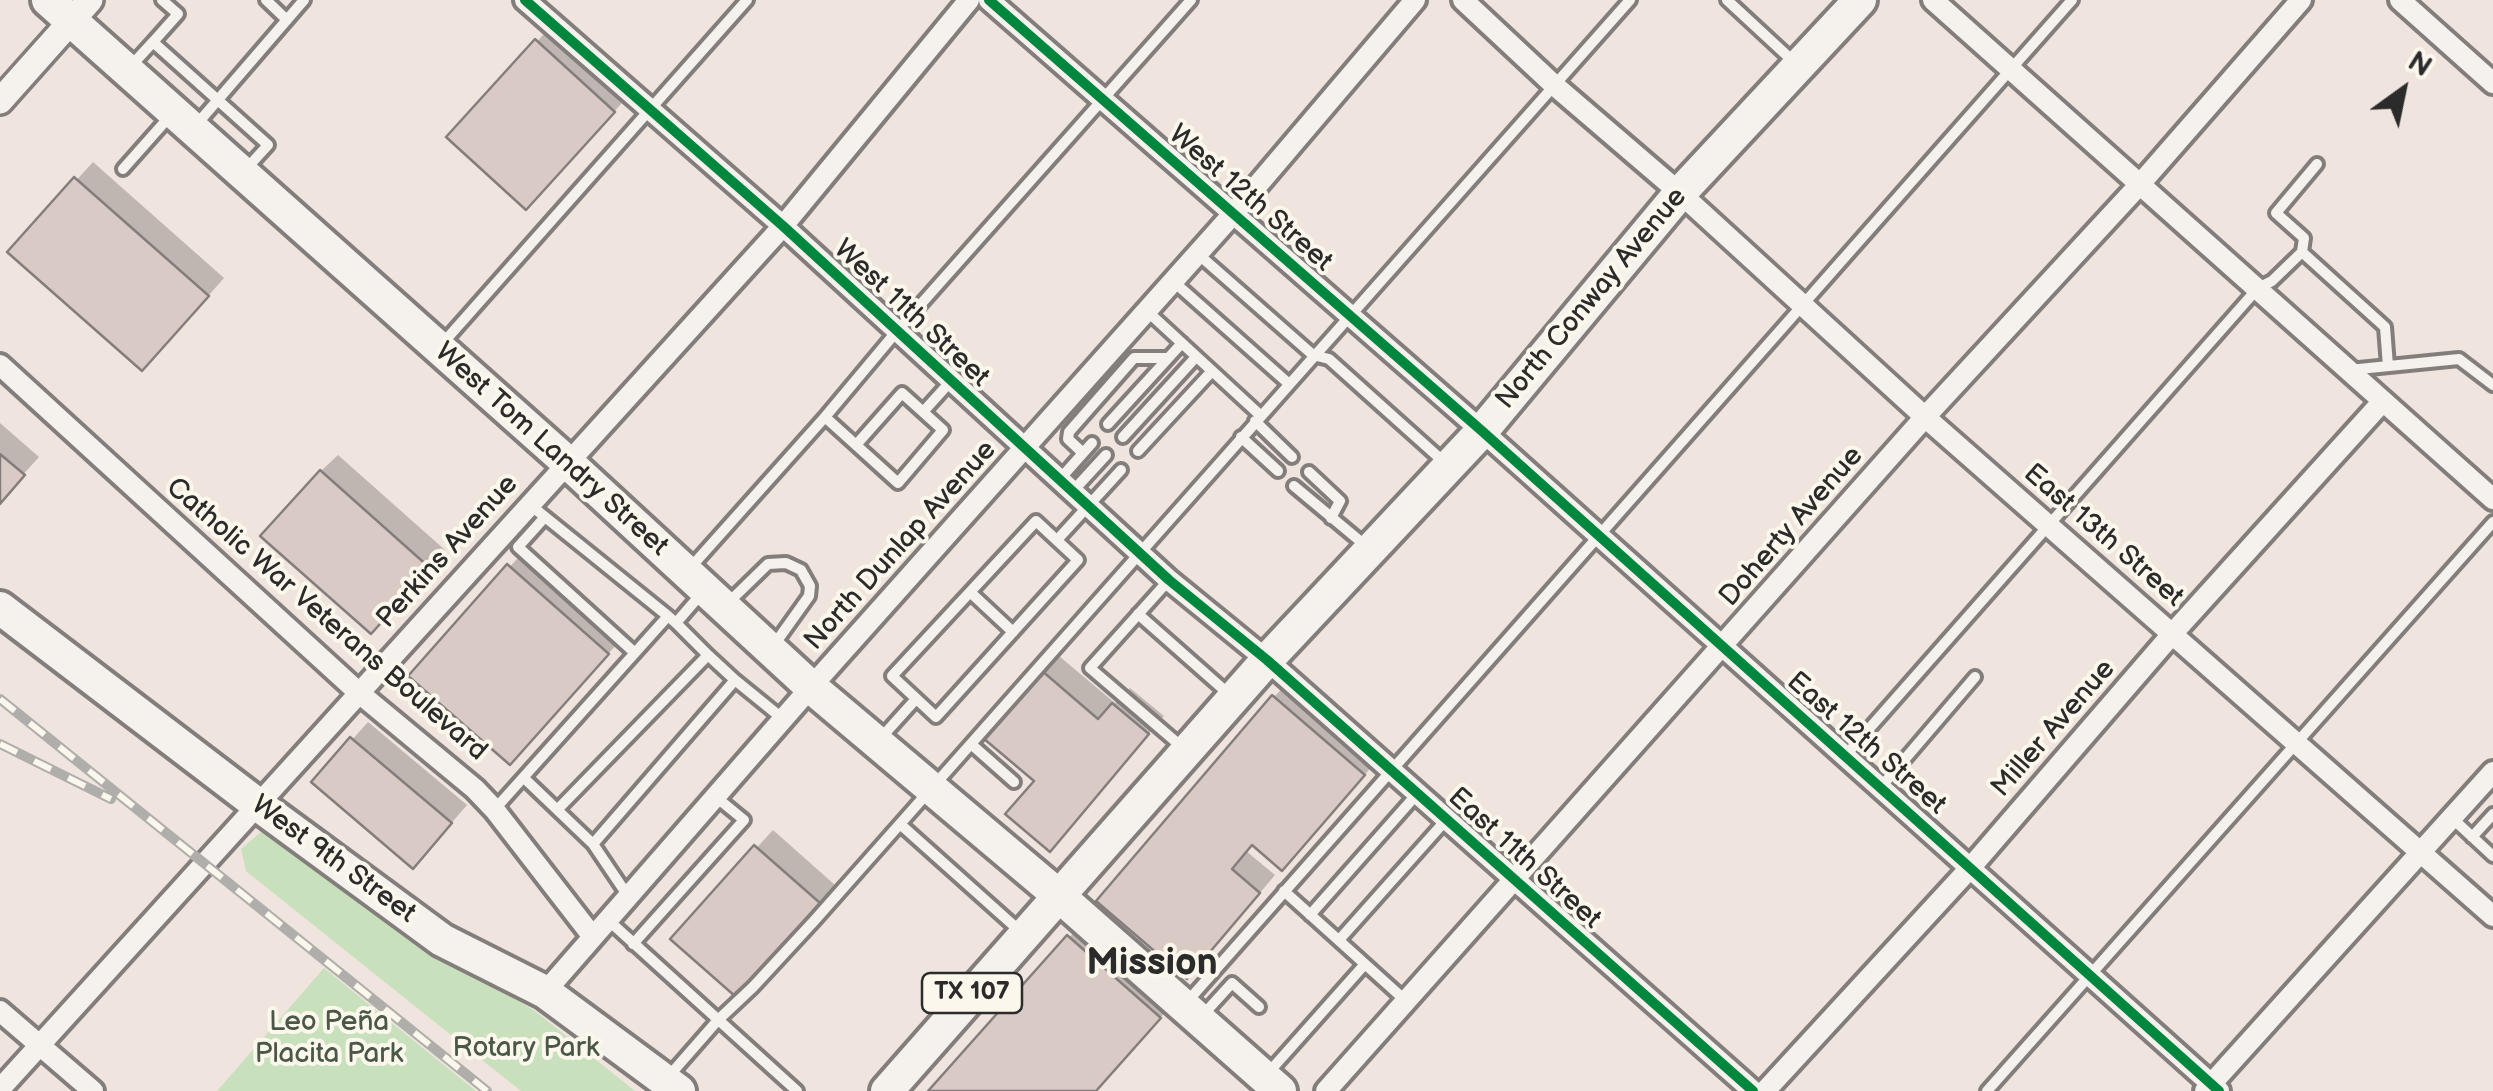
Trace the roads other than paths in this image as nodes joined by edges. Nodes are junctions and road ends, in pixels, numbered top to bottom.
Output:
1 (162, 0) edge
2 (266, 0) edge
3 (304, 0) edge
4 (525, 0) edge
5 (747, 0) edge
6 (968, 0) edge
7 (989, 0) edge
8 (1191, 0) edge
9 (1415, 0) edge
10 (1463, 0) edge
11 (1630, 0) edge
12 (1727, 0) edge
13 (1860, 0) edge
14 (1933, 0) edge
15 (2072, 0) edge
16 (2301, 0) edge
17 (2400, 0) edge
18 (70, 7) edge
19 (287, 20) junction
20 (153, 42) junction
21 (1798, 66) junction
22 (2012, 69) junction
23 (127, 70) junction
24 (2493, 82) edge
25 (1554, 85) junction
26 (1102, 99) junction
27 (218, 100) junction
28 (0, 101) edge
29 (649, 109) junction
30 (184, 120) junction
31 (2317, 164) dead end
32 (123, 169) dead end
33 (243, 173) junction
34 (2141, 184) junction
35 (1680, 192) junction
36 (1234, 214) junction
37 (783, 226) junction
38 (2302, 252) junction
39 (1198, 254) junction
40 (1174, 282) junction
41 (2258, 288) junction
42 (1804, 306) junction
43 (1147, 312) junction
44 (1348, 314) junction
45 (896, 331) junction
46 (1182, 343) junction
47 (438, 348) junction
48 (1313, 355) junction
49 (1196, 356) junction
50 (1168, 358) junction
51 (0, 366) edge
52 (2388, 366) junction
53 (1212, 370) junction
54 (2349, 370) junction
55 (951, 382) junction
56 (1288, 383) junction
57 (2493, 385) edge
58 (2383, 402) junction
59 (923, 412) junction
60 (824, 417) junction
61 (1925, 417) junction
62 (1258, 418) junction
63 (1108, 424) dead end
64 (1482, 431) junction
65 (1123, 437) dead end
66 (1241, 437) junction
67 (1092, 442) dead end
68 (856, 445) junction
69 (1025, 450) junction
70 (1138, 451) dead end
71 (1083, 453) junction
72 (1106, 455) dead end
73 (1292, 457) dead end
74 (567, 462) junction
75 (1449, 466) junction
76 (1120, 470) dead end
77 (1278, 471) dead end
78 (1309, 472) dead end
79 (1294, 486) dead end
80 (1073, 493) junction
81 (2493, 499) edge
82 (528, 504) junction
83 (546, 518) junction
84 (1331, 518) junction
85 (2493, 522) edge
86 (2050, 526) junction
87 (1599, 536) junction
88 (1057, 540) junction
89 (1370, 550) junction
90 (1139, 553) junction
91 (1168, 580) junction
92 (705, 589) junction
93 (970, 592) junction
94 (0, 608) edge
95 (1138, 614) junction
96 (672, 619) junction
97 (1013, 632) junction
98 (2173, 633) junction
99 (1723, 648) junction
100 (771, 649) junction
101 (636, 653) junction
102 (708, 654) junction
103 (1267, 660) junction
104 (1975, 676) dead end
105 (734, 680) junction
106 (811, 687) junction
107 (358, 692) junction
108 (916, 698) junction
109 (1234, 698) junction
110 (783, 719) junction
111 (2297, 743) junction
112 (876, 744) junction
113 (971, 744) junction
114 (1186, 751) junction
115 (1845, 756) junction
116 (1389, 770) junction
117 (2492, 776) edge
118 (524, 778) junction
119 (1014, 782) dead end
120 (1881, 788) junction
121 (930, 790) junction
122 (1417, 794) junction
123 (716, 796) junction
124 (256, 804) junction
125 (494, 809) junction
126 (558, 810) junction
127 (2493, 814) edge
128 (2451, 817) junction
129 (1446, 820) junction
130 (900, 824) junction
131 (2472, 837) junction
132 (593, 844) junction
133 (2419, 852) junction
134 (2493, 856) edge
135 (1971, 867) junction
136 (1514, 881) junction
137 (1284, 891) junction
138 (1058, 895) junction
139 (628, 896) junction
140 (1310, 915) junction
141 (2493, 916) edge
142 (608, 920) junction
143 (1024, 934) junction
144 (593, 937) junction
145 (1338, 940) junction
146 (634, 944) junction
147 (1364, 964) junction
148 (2090, 974) junction
149 (546, 992) junction
150 (1407, 1002) junction
151 (1259, 1008) dead end
152 (0, 1011) edge
153 (1190, 1013) junction
154 (718, 1020) junction
155 (38, 1046) junction
156 (1272, 1084) edge
157 (672, 1086) edge
158 (0, 1089) edge
159 (2212, 1089) edge
160 (93, 1091) edge
161 (797, 1091) edge
162 (886, 1091) edge
163 (1326, 1091) edge
164 (1753, 1091) edge
165 (1765, 1091) edge
166 (1987, 1091) edge

1 - 20 lane
2 - 19 lane
3 - 19 lane
4 - 29 street, West 11th Street
5 - 29 lane
6 - 37 street, Perkins Avenue
7 - 26 street, West 12th Street
8 - 26 lane
9 - 36 street, North Dunlap Avenue
10 - 25 street, East 13th Street
11 - 25 lane
12 - 21 lane
13 - 21 main road, North Conway Avenue / TX 107
14 - 22 street
15 - 22 lane
16 - 34 street, Doherty Avenue
17 - 24 street
18 - 23 main road, West Tom Landry Street
18 - 28 street
19 - 27 lane
20 - 23 lane
20 - 27 lane
21 - 35 main road, North Conway Avenue / TX 107
22 - 34 street
22 - 42 lane
23 - 30 main road, West Tom Landry Street
25 - 35 street, East 13th Street
25 - 44 lane
26 - 36 street, West 12th Street
26 - 45 lane
27 - 30 lane
27 - 33 lane
29 - 37 street, West 11th Street
29 - 47 lane
30 - 32 lane
30 - 33 main road, West Tom Landry Street
31 - 38 lane
33 - 47 main road, West Tom Landry Street
34 - 41 street
34 - 61 street, Doherty Avenue
35 - 42 street, East 13th Street
35 - 64 main road, North Conway Avenue / TX 107
36 - 39 street, North Dunlap Avenue
36 - 44 street, West 12th Street
37 - 45 street, West 11th Street
37 - 74 street, Perkins Avenue
38 - 41 lane
38 - 52 lane
39 - 40 street, North Dunlap Avenue
39 - 48 lane
40 - 43 street, North Dunlap Avenue
40 - 56 lane
41 - 54 street
41 - 86 lane
42 - 61 street, East 13th Street
42 - 87 lane
43 - 46 lane
43 - 69 street, North Dunlap Avenue
44 - 48 lane
44 - 64 street, West 12th Street
45 - 55 street, West 11th Street
45 - 60 lane
46 - 49 lane
46 - 50 lane
47 - 74 main road, West Tom Landry Street
48 - 56 lane
48 - 75 lane
49 - 53 lane
49 - 65 lane
50 - 63 lane
50 - 71 lane
51 - 107 street, Catholic War Veterans Boulevard
52 - 54 lane
52 - 57 lane
53 - 62 lane
53 - 70 lane
54 - 58 street
55 - 59 lane
55 - 69 street, West 11th Street
56 - 62 lane
58 - 81 street
58 - 98 street, Miller Avenue
59 - 68 lane
59 - 68 lane
60 - 68 lane
60 - 92 lane
61 - 86 street, East 13th Street
61 - 99 street, Doherty Avenue
62 - 66 lane
62 - 73 lane
64 - 75 main road, North Conway Avenue / TX 107
64 - 87 street, East 12th Street
66 - 77 lane
66 - 90 lane
67 - 71 lane
69 - 80 street, West 11th Street
69 - 106 street, North Dunlap Avenue
71 - 80 lane
72 - 80 lane
74 - 82 street, Perkins Avenue
74 - 92 main road, West Tom Landry Street
75 - 89 main road, North Conway Avenue / TX 107
76 - 80 lane
78 - 84 lane
79 - 84 lane
80 - 88 lane
80 - 90 street, West 11th Street
82 - 83 lane
82 - 107 street, Perkins Avenue
83 - 96 lane
83 - 101 lane
84 - 89 lane
85 - 111 lane
86 - 98 street, East 13th Street
86 - 115 lane
87 - 99 street, East 12th Street
87 - 116 lane
88 - 93 lane
88 - 97 lane
89 - 103 main road, North Conway Avenue / TX 107
90 - 91 street, West 11th Street
90 - 113 lane
91 - 95 lane
91 - 103 street, West 11th Street
92 - 96 lane
92 - 100 main road, West Tom Landry Street
92 - 100 lane
93 - 97 lane
93 - 108 lane
94 - 124 main road, West 9th Street
95 - 109 lane
95 - 114 lane
96 - 101 lane
96 - 102 lane
97 - 108 lane
98 - 111 street, East 13th Street
98 - 135 street, Miller Avenue
99 - 115 street, East 12th Street
99 - 136 street, Doherty Avenue
100 - 106 main road, West Tom Landry Street
101 - 118 lane
102 - 105 lane
102 - 126 lane
103 - 109 main road, North Conway Avenue / TX 107
103 - 116 street, East 11th Street
104 - 120 lane
105 - 110 lane
105 - 132 lane
106 - 110 street, North Dunlap Avenue
106 - 112 main road, West Tom Landry Street
107 - 124 street, Perkins Avenue
107 - 125 street, Catholic War Veterans Boulevard
108 - 112 lane
109 - 114 main road, North Conway Avenue / TX 107
110 - 123 street, North Dunlap Avenue
111 - 133 street, East 13th Street
111 - 148 lane
112 - 121 main road, West Tom Landry Street
113 - 119 lane
113 - 121 lane
114 - 138 main road, North Conway Avenue / TX 107
115 - 120 street, East 12th Street
116 - 122 street, East 11th Street
116 - 137 lane
117 - 128 street
118 - 125 lane
118 - 126 lane
120 - 135 street, East 12th Street
121 - 130 lane
121 - 138 main road, West Tom Landry Street
122 - 129 street, East 11th Street
122 - 140 lane
123 - 139 street, North Dunlap Avenue
123 - 146 lane
124 - 149 main road, West 9th Street
124 - 155 street, Perkins Avenue
125 - 144 street, Catholic War Veterans Boulevard
126 - 132 lane
127 - 131 lane
128 - 131 lane
128 - 133 street
129 - 136 street, East 11th Street
129 - 145 lane
130 - 143 lane
130 - 154 lane
131 - 134 lane
132 - 139 lane
133 - 141 street, East 13th Street
133 - 159 street
135 - 148 street, East 12th Street
135 - 165 street, Miller Avenue
136 - 150 street, Doherty Avenue
136 - 164 street, East 11th Street
137 - 140 lane
137 - 153 lane
138 - 143 main road, North Conway Avenue / TX 107
138 - 153 main road, West Tom Landry Street
139 - 142 street, North Dunlap Avenue
140 - 145 lane
142 - 144 street, North Dunlap Avenue
142 - 146 lane
143 - 162 main road, North Conway Avenue / TX 107
144 - 149 street, North Dunlap Avenue
145 - 147 lane
146 - 154 lane
147 - 150 lane
147 - 156 lane
148 - 159 street, East 12th Street
148 - 166 lane
149 - 157 main road, West 9th Street
150 - 163 street, Doherty Avenue
151 - 153 lane
152 - 155 street
153 - 156 main road, West Tom Landry Street
154 - 157 lane
154 - 161 lane
155 - 158 street, Perkins Avenue
155 - 160 street

